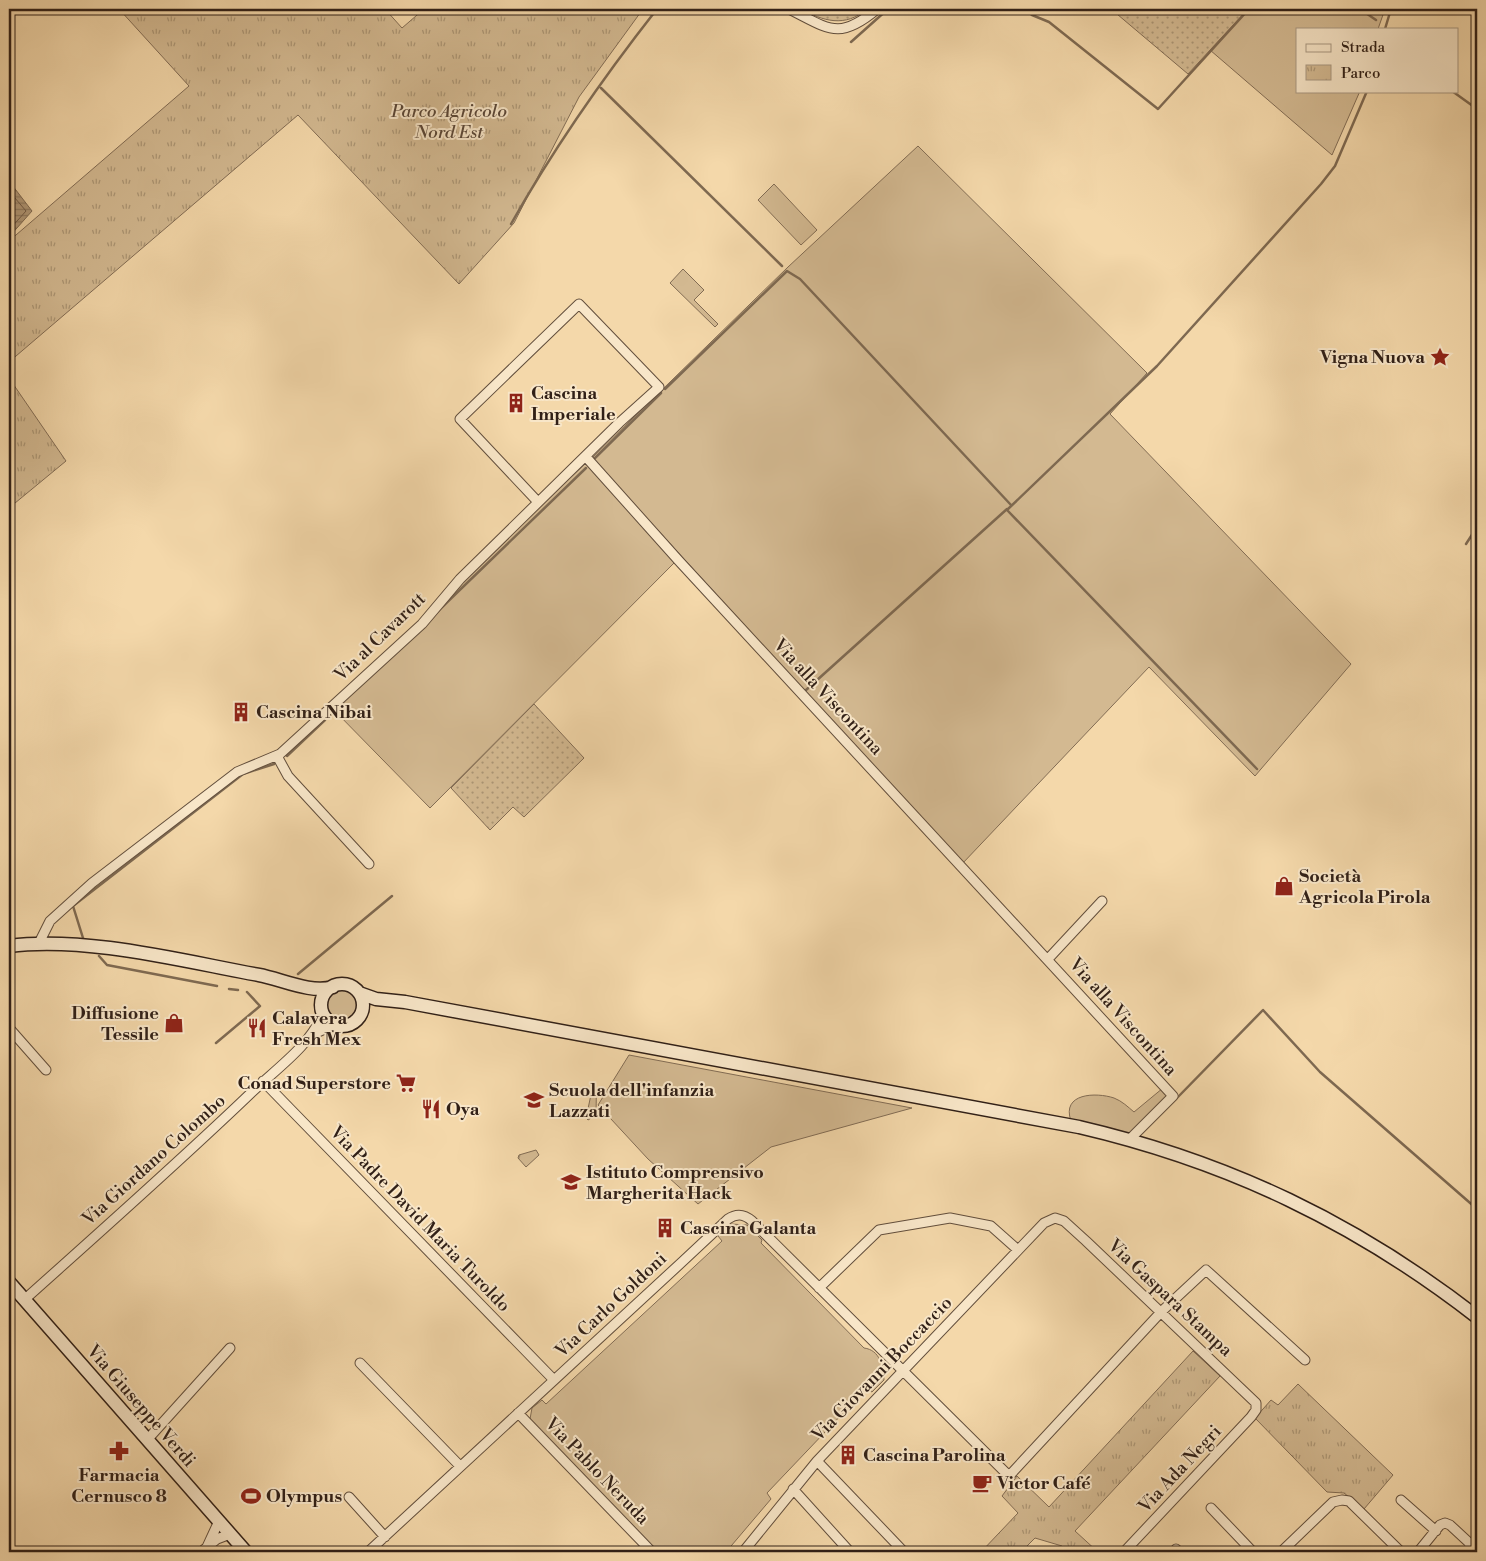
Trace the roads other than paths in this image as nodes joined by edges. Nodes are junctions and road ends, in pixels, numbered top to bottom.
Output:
1 (789, 9) edge
2 (876, 9) edge
3 (586, 457) junction
4 (538, 502) junction
5 (277, 756) junction
6 (369, 864) dead end
7 (1102, 901) dead end
8 (39, 943) junction
9 (9, 946) edge
10 (76, 946) junction
11 (9, 954) edge
12 (1048, 959) junction
13 (279, 979) junction
14 (333, 987) junction
15 (359, 994) junction
16 (405, 1002) junction
17 (323, 1011) junction
18 (360, 1016) junction
19 (335, 1024) junction
20 (9, 1028) edge
21 (304, 1041) junction
22 (46, 1070) dead end
23 (263, 1081) junction
24 (1129, 1140) junction
25 (1055, 1218) joint
26 (1018, 1250) junction
27 (9, 1282) edge
28 (819, 1288) junction
29 (24, 1300) junction
30 (1162, 1311) junction
31 (1477, 1318) edge
32 (230, 1348) dead end
33 (1305, 1360) dead end
34 (360, 1362) dead end
35 (903, 1371) junction
36 (554, 1380) junction
37 (1257, 1407) joint
38 (518, 1412) junction
39 (147, 1440) junction
40 (817, 1461) junction
41 (460, 1466) junction
42 (793, 1490) junction
43 (349, 1498) dead end
44 (1401, 1500) dead end
45 (1211, 1508) dead end
46 (1362, 1516) junction
47 (219, 1521) junction
48 (1436, 1531) junction
49 (230, 1534) junction
50 (385, 1537) junction
51 (1476, 1549) edge
52 (204, 1550) edge
53 (246, 1552) edge
54 (368, 1552) edge
55 (652, 1552) edge
56 (742, 1552) edge
57 (850, 1552) edge
58 (904, 1552) edge
59 (1124, 1552) edge
60 (1253, 1552) edge
61 (1281, 1552) edge
62 (1288, 1552) edge
63 (1401, 1552) edge
64 (1418, 1552) edge
65 (1461, 1552) edge

1 - 2 street
3 - 4 street, Via al Cavarott
3 - 4 street, Via al Cavarott
3 - 12 street, Via alla Viscontina
4 - 5 street, Via al Cavarott
5 - 6 street
5 - 8 street, Via al Cavarott
7 - 12 street, Via alla Viscontina
8 - 9 main road
8 - 10 main road
10 - 11 main road
10 - 13 main road
12 - 24 street, Via alla Viscontina
13 - 14 main road
13 - 17 main road
14 - 15 main road
14 - 17 main road
15 - 16 main road
15 - 18 main road
16 - 18 main road
16 - 24 main road
17 - 19 main road
17 - 21 street, Via Giordano Colombo
18 - 19 main road
19 - 21 street, Via Giordano Colombo
20 - 22 street
21 - 23 street, Via Giordano Colombo
23 - 29 street, Via Giordano Colombo
23 - 36 street, Via Padre David Maria Turoldo
24 - 31 main road
25 - 26 street, Via Giovanni Boccaccio
25 - 30 street, Via Gaspara Stampa
26 - 28 street
26 - 35 street, Via Giovanni Boccaccio
27 - 29 main road, Via Giuseppe Verdi
28 - 35 street, Via Carlo Goldoni
28 - 36 street, Via Carlo Goldoni
29 - 39 main road, Via Giuseppe Verdi
30 - 33 street
30 - 35 street, Via Carlo Goldoni
30 - 37 street, Via Gaspara Stampa
32 - 39 street
34 - 41 street
35 - 40 street, Via Giovanni Boccaccio
36 - 38 street, Via Carlo Goldoni
37 - 59 street, Via Ada Negri
38 - 41 street, Via Carlo Goldoni
38 - 55 street, Via Pablo Neruda
39 - 47 main road, Via Giuseppe Verdi
40 - 42 street, Via Giovanni Boccaccio
40 - 58 street
41 - 50 street, Via Carlo Goldoni
42 - 56 street, Via Giovanni Boccaccio
42 - 57 street
43 - 50 street
44 - 48 street
45 - 60 street
46 - 61 street
46 - 62 street
46 - 63 street
47 - 49 main road, Via Giuseppe Verdi
47 - 52 street
48 - 51 street
48 - 64 street
49 - 52 street
49 - 53 main road, Via Giuseppe Verdi
50 - 54 street, Via Carlo Goldoni
51 - 65 street

